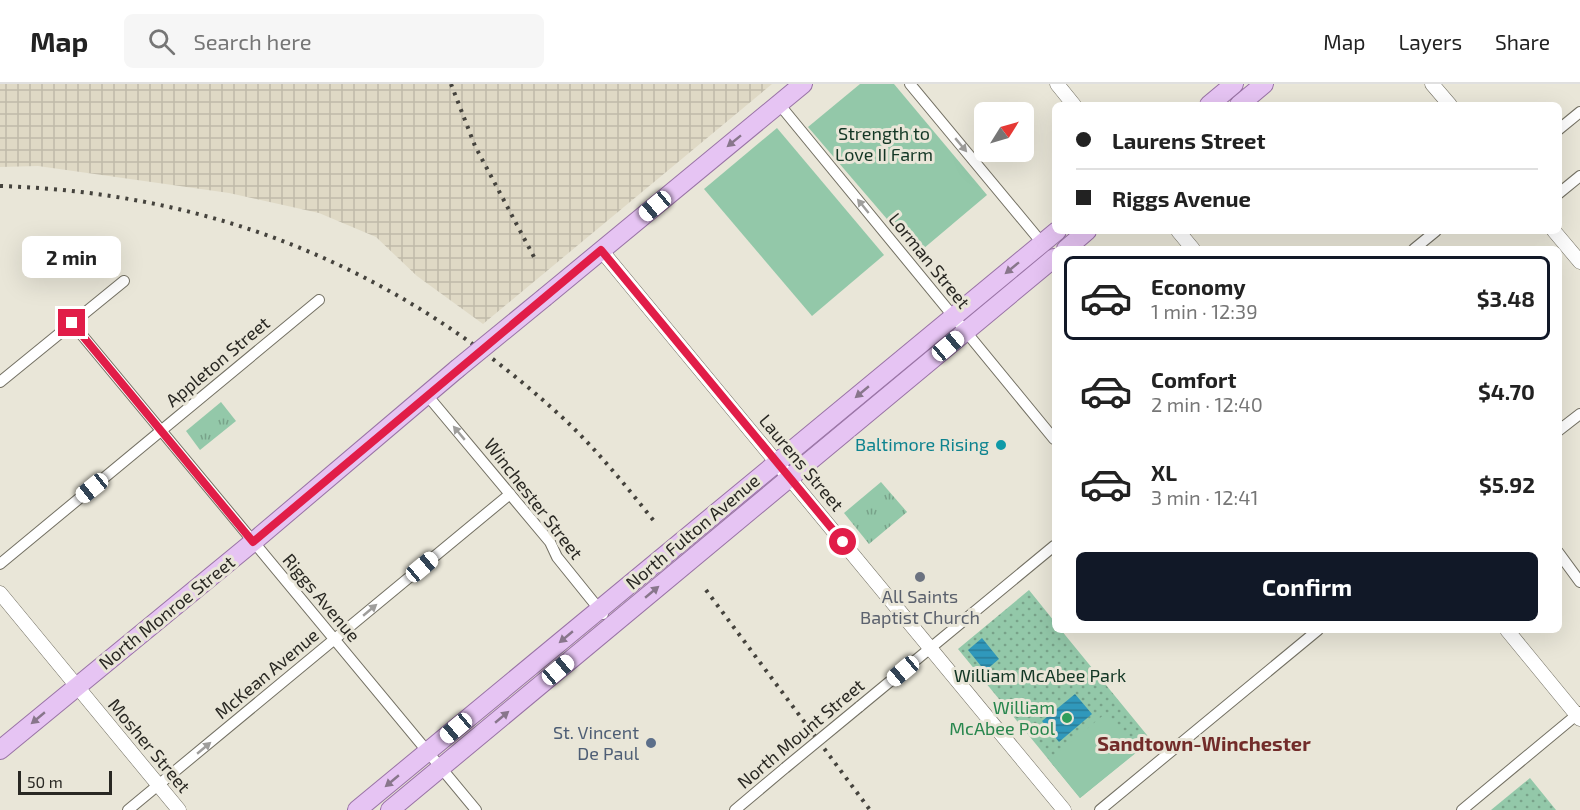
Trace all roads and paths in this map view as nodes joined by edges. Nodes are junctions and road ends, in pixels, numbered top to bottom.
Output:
1 (803, 84) edge
2 (910, 84) edge
3 (1057, 84) edge
4 (1234, 84) edge
5 (1264, 84) edge
6 (1432, 84) edge
7 (1072, 102) edge
8 (1213, 102) edge
9 (1243, 102) edge
10 (1447, 102) edge
11 (779, 104) junction
12 (1580, 112) edge
13 (1562, 127) edge
14 (1580, 176) edge
15 (1562, 191) edge
16 (1053, 234) edge
17 (1084, 234) edge
18 (1180, 234) edge
19 (1432, 234) edge
20 (1557, 234) edge
21 (1042, 243) junction
22 (1070, 246) edge
23 (1190, 246) edge
24 (1418, 246) edge
25 (601, 250) junction
26 (1052, 260) edge
27 (1580, 262) edge
28 (124, 281) dead end
29 (319, 300) dead end
30 (954, 316) junction
31 (72, 323) junction
32 (966, 331) junction
33 (0, 382) edge
34 (427, 394) junction
35 (1580, 414) edge
36 (1562, 428) edge
37 (161, 431) junction
38 (1052, 437) edge
39 (777, 463) junction
40 (789, 478) junction
41 (510, 494) junction
42 (253, 542) junction
43 (1052, 548) edge
44 (1562, 557) edge
45 (0, 564) edge
46 (1580, 581) edge
47 (0, 593) edge
48 (600, 609) junction
49 (612, 625) junction
50 (1314, 633) edge
51 (1510, 633) edge
52 (334, 640) junction
53 (931, 648) junction
54 (77, 686) junction
55 (1579, 715) edge
56 (0, 750) edge
57 (427, 752) junction
58 (441, 767) junction
59 (159, 785) junction
60 (128, 810) edge
61 (179, 810) edge
62 (357, 810) edge
63 (390, 810) edge
64 (476, 810) edge
65 (735, 810) edge
66 (1064, 810) edge
67 (1100, 810) edge
68 (1461, 810) edge

1 - 11 main road, North Monroe Street
2 -> 21 street
3 - 7 street
4 - 8 main road
5 - 9 main road
6 - 10 street
11 -> 25 main road, North Monroe Street
30 -> 11 street, Lorman Street
12 - 13 street
14 - 15 street
16 - 21 main road, North Fulton Avenue
17 - 22 main road
18 - 23 street
19 - 24 street
20 - 27 street
21 -> 30 main road, North Fulton Avenue
25 - 34 main road, North Monroe Street, bridge
25 - 39 street, Laurens Street
26 - 32 main road, North Fulton Avenue
28 - 31 street
29 - 37 street, Appleton Street
30 - 32 street, Lorman Street
30 -> 39 main road, North Fulton Avenue
31 - 33 street
31 - 37 street, Riggs Avenue
32 - 38 street, Lorman Street
32 - 40 main road, North Fulton Avenue
41 -> 34 street, Winchester Street
34 - 42 main road, North Monroe Street
35 - 36 street
37 - 42 street, Riggs Avenue
37 - 45 street, Appleton Street
39 - 40 street, Laurens Street
39 - 48 main road, North Fulton Avenue
49 -> 40 main road, North Fulton Avenue
40 - 53 street, Laurens Street
41 - 48 street, Winchester Street
52 -> 41 street, McKean Avenue
42 - 52 street, Riggs Avenue
42 - 54 main road, North Monroe Street
43 - 53 street, North Mount Street
44 - 46 street
47 - 54 street, Mosher Street
48 - 49 street, Winchester Street
48 -> 57 main road, North Fulton Avenue
58 -> 49 main road, North Fulton Avenue
50 - 67 street
51 - 55 street
52 - 57 street, Riggs Avenue
59 -> 52 street, McKean Avenue
53 - 65 street, North Mount Street, bridge
53 - 66 street, Laurens Street
54 -> 56 main road, North Monroe Street
54 - 59 street, Mosher Street
55 - 68 street
57 - 58 street, Riggs Avenue
57 -> 62 main road, North Fulton Avenue
58 - 63 main road, North Fulton Avenue
58 - 64 street, Riggs Avenue
59 - 60 street, McKean Avenue
59 - 61 street, Mosher Street

